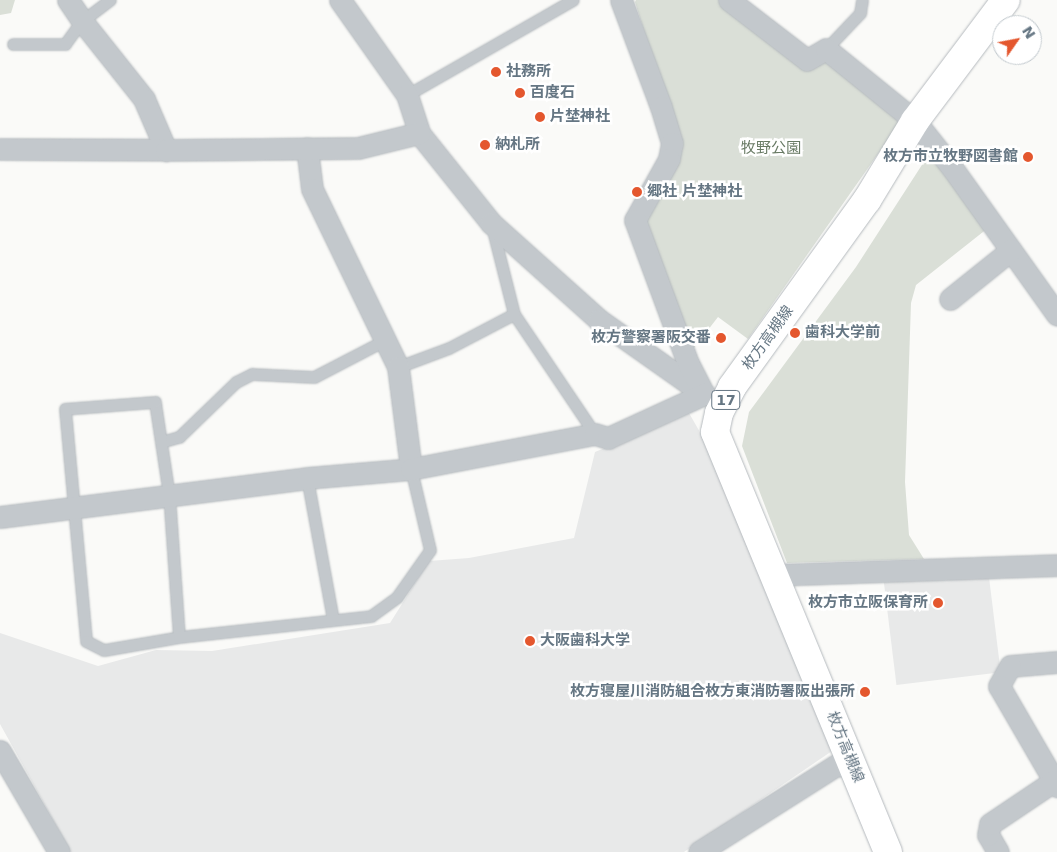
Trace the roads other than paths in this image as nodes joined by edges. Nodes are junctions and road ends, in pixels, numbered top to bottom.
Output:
1 (68, 0) edge
2 (110, 0) edge
3 (340, 0) edge
4 (573, 0) edge
5 (729, 0) edge
6 (862, 0) edge
7 (1006, 0) edge
8 (624, 2) edge
9 (82, 22) junction
10 (14, 44) dead end
11 (826, 48) junction
12 (407, 95) junction
13 (915, 121) junction
14 (418, 133) junction
15 (0, 148) edge
16 (307, 148) junction
17 (166, 150) junction
18 (491, 223) junction
19 (1011, 250) junction
20 (950, 299) dead end
21 (514, 314) junction
22 (1057, 315) edge
23 (385, 340) junction
24 (398, 367) junction
25 (711, 404) junction
26 (596, 434) junction
27 (161, 442) junction
28 (411, 468) junction
29 (306, 478) junction
30 (168, 495) junction
31 (72, 506) junction
32 (0, 517) edge
33 (1057, 566) edge
34 (776, 575) junction
35 (333, 620) junction
36 (179, 637) junction
37 (1057, 662) edge
38 (0, 751) edge
39 (852, 764) junction
40 (1055, 784) edge
41 (59, 852) edge
42 (699, 852) edge
43 (888, 852) edge
44 (998, 852) edge

1 - 9 street
2 - 9 lane
3 - 12 street
4 - 12 lane
5 - 11 street
6 - 11 lane
7 - 13 main road, 枚方高槻線 / 17
8 - 25 street
9 - 10 lane
9 - 17 street
11 - 13 street
12 - 14 street
13 - 19 street
13 - 25 main road, 枚方高槻線 / 17
14 - 16 street
14 - 18 street
15 - 17 street
16 - 17 street
16 - 23 street
18 - 21 lane
18 - 25 street
19 - 20 street
19 - 22 street
21 - 24 lane
21 - 26 lane
23 - 24 street
23 - 27 lane
24 - 28 street
25 - 26 street
25 - 34 main road, 枚方高槻線 / 17
26 - 28 street
27 - 30 lane
27 - 31 lane
28 - 29 street
28 - 35 lane
29 - 30 street
29 - 35 lane
30 - 31 street
30 - 36 lane
31 - 32 street
31 - 36 lane
33 - 34 street
34 - 39 main road, 枚方高槻線 / 17
35 - 36 lane
37 - 40 street
38 - 41 street
39 - 42 street
39 - 43 main road, 枚方高槻線 / 17
40 - 44 street

